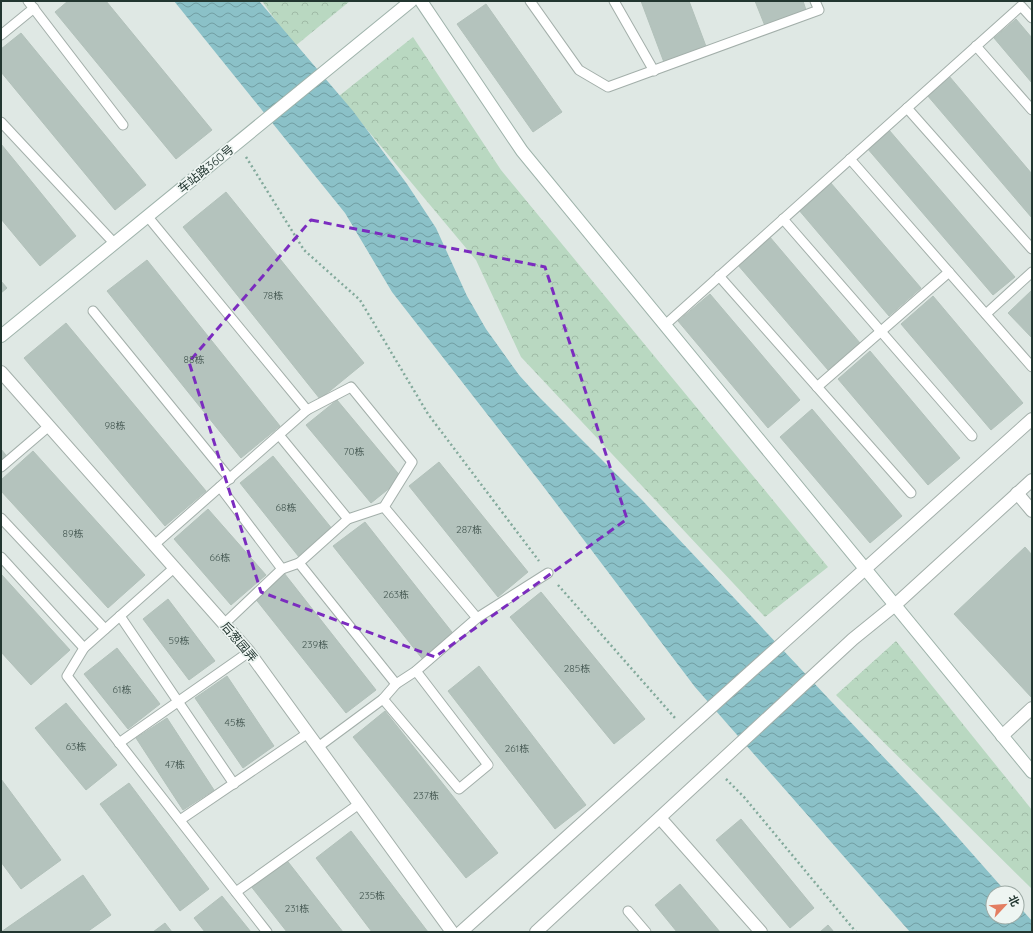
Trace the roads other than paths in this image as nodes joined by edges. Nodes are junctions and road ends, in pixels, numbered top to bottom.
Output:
1 (411, 1) edge
2 (421, 1) edge
3 (530, 1) edge
4 (614, 1) edge
5 (815, 1) edge
6 (31, 4) edge
7 (1032, 18) edge
8 (1, 35) edge
9 (976, 46) junction
10 (654, 71) junction
11 (907, 108) junction
12 (1032, 110) edge
13 (1, 122) edge
14 (123, 124) dead end
15 (850, 159) junction
16 (148, 217) junction
17 (783, 219) junction
18 (115, 244) junction
19 (1032, 249) edge
20 (949, 272) junction
21 (1032, 272) edge
22 (719, 276) junction
23 (93, 311) dead end
24 (986, 314) junction
25 (665, 325) junction
26 (881, 331) junction
27 (1, 336) edge
28 (1032, 367) edge
29 (1, 372) edge
30 (817, 387) junction
31 (307, 410) junction
32 (1032, 419) edge
33 (49, 426) junction
34 (279, 435) junction
35 (972, 436) dead end
36 (1, 467) edge
37 (230, 479) junction
38 (1032, 480) edge
39 (220, 487) junction
40 (911, 493) dead end
41 (1017, 493) junction
42 (384, 507) junction
43 (1032, 511) edge
44 (1, 518) edge
45 (348, 519) junction
46 (154, 545) junction
47 (1, 557) edge
48 (298, 563) junction
49 (174, 568) junction
50 (282, 569) junction
51 (865, 569) junction
52 (548, 573) road end
53 (895, 605) junction
54 (120, 616) junction
55 (477, 618) junction
56 (224, 624) junction
57 (105, 629) junction
58 (84, 648) junction
59 (249, 652) junction
60 (416, 671) junction
61 (396, 684) junction
62 (383, 699) junction
63 (179, 701) junction
64 (1032, 708) edge
65 (308, 733) junction
66 (1002, 736) junction
67 (120, 742) junction
68 (318, 747) junction
69 (1032, 772) edge
70 (234, 784) junction
71 (360, 804) junction
72 (660, 818) junction
73 (180, 820) junction
74 (236, 892) junction
75 (628, 911) dead end
76 (267, 932) edge
77 (452, 932) edge
78 (461, 932) edge
79 (536, 932) edge
80 (646, 932) edge
81 (761, 932) edge

1 - 16 street, 车站路360号
2 - 25 street
3 - 10 lane
4 - 10 lane
5 - 10 lane
6 - 8 lane
6 - 14 lane
7 - 9 lane
9 - 11 lane
9 - 12 lane
11 - 15 lane
11 - 19 lane
13 - 18 lane
15 - 17 lane
15 - 20 lane
16 - 18 street, 车站路360号
16 - 31 lane
17 - 22 lane
17 - 26 lane
18 - 27 street, 车站路360号
20 - 24 lane
20 - 26 lane
21 - 24 lane
22 - 25 lane
22 - 30 lane
23 - 37 lane
24 - 28 lane
25 - 51 street
26 - 30 lane
26 - 35 lane
29 - 33 street, 后葱园弄
30 - 40 lane
31 - 34 lane
31 - 42 lane
32 - 51 street
33 - 36 lane
33 - 46 street, 后葱园弄
34 - 37 lane
34 - 45 lane
37 - 39 lane
38 - 41 street
39 - 46 lane
39 - 50 lane
41 - 43 street
41 - 53 street
42 - 45 lane
42 - 55 lane
44 - 57 lane
45 - 48 lane
46 - 49 street, 后葱园弄
47 - 58 lane
48 - 50 lane
48 - 61 lane
49 - 54 lane
49 - 56 street, 后葱园弄
50 - 56 lane
51 - 53 street
51 - 78 street
52 - 55 lane
53 - 66 street
53 - 72 street
54 - 57 lane
54 - 63 lane
55 - 60 lane
56 - 59 street, 后葱园弄
57 - 58 lane
58 - 67 lane
59 - 63 lane
59 - 65 street, 后葱园弄
60 - 61 lane
60 - 62 lane
61 - 62 lane
62 - 68 lane
63 - 67 lane
63 - 70 lane
64 - 66 street
65 - 68 street, 后葱园弄
65 - 70 lane
66 - 69 street
67 - 73 lane
68 - 71 street, 后葱园弄
70 - 73 lane
71 - 74 lane
71 - 77 street, 后葱园弄
72 - 79 street
72 - 81 street
73 - 74 lane
74 - 76 lane
75 - 80 lane

